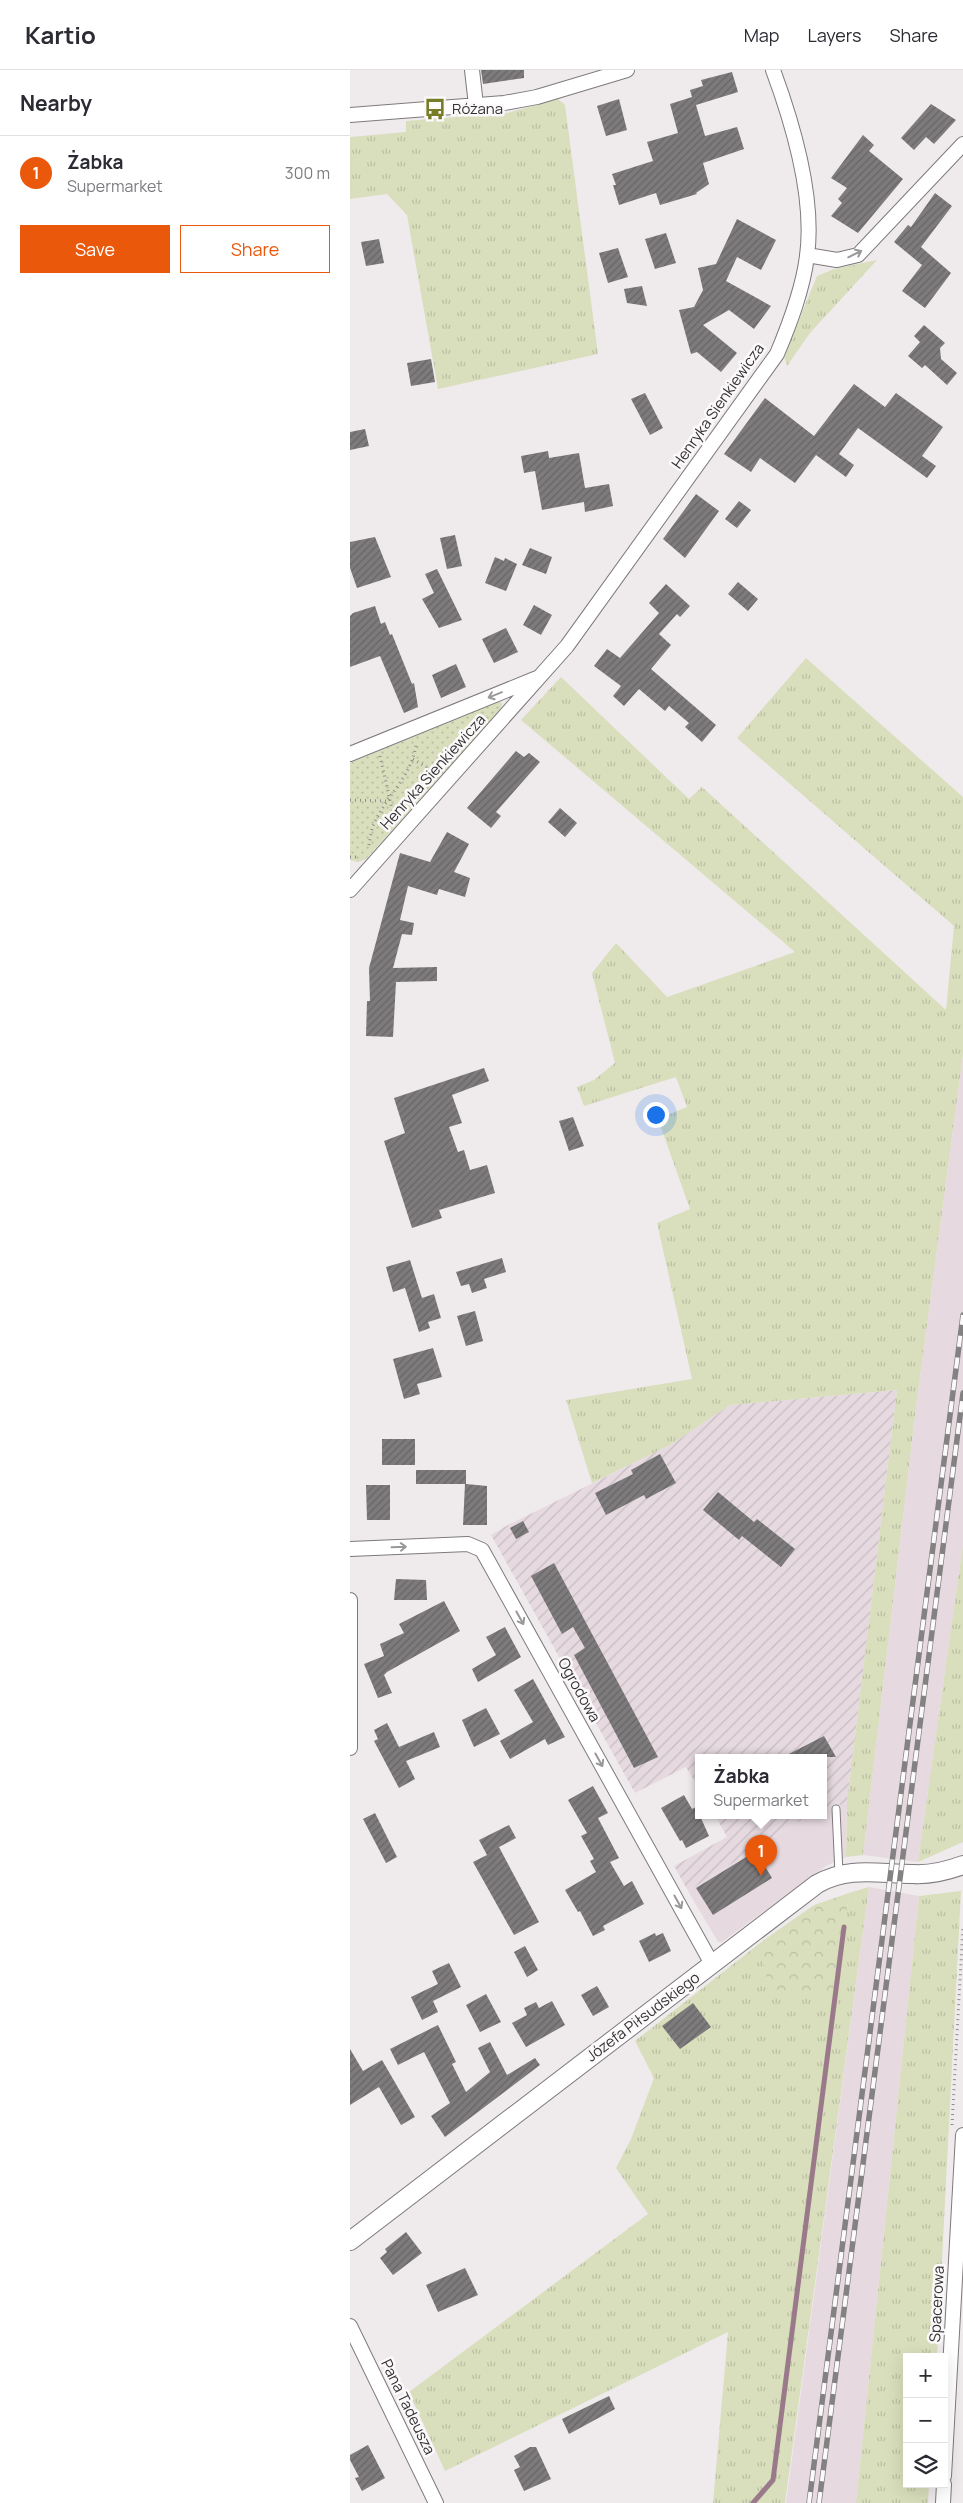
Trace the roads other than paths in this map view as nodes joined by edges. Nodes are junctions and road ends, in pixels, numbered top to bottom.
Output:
1 (472, 70) edge
2 (627, 70) edge
3 (773, 70) edge
4 (476, 105) junction
5 (350, 115) edge
6 (963, 144) edge
7 (808, 255) junction
8 (540, 676) junction
9 (350, 754) edge
10 (350, 890) edge
11 (350, 1548) edge
12 (350, 1600) edge
13 (351, 1700) edge
14 (350, 1748) edge
15 (836, 1809) dead end
16 (963, 1865) edge
17 (840, 1874) junction
18 (712, 1964) junction
19 (963, 2135) edge
20 (350, 2241) edge
21 (350, 2326) edge
22 (946, 2443) edge
23 (944, 2488) edge
24 (436, 2503) edge
25 (943, 2503) edge

1 - 4 street
2 - 4 street
3 - 7 street
4 - 5 street
7 -> 6 street
7 - 8 street, Henryka Sienkiewicza
8 -> 9 street, Henryka Sienkiewicza
8 - 10 street, Henryka Sienkiewicza
11 -> 18 street, Ogrodowa
12 - 13 street
13 - 14 street
15 - 17 lane
16 - 17 street, Józefa Piłsudskiego
17 - 18 street, Józefa Piłsudskiego
18 - 20 street, Józefa Piłsudskiego
19 - 22 street, Spacerowa
21 - 24 street, Pana Tadeusza
23 - 25 street

